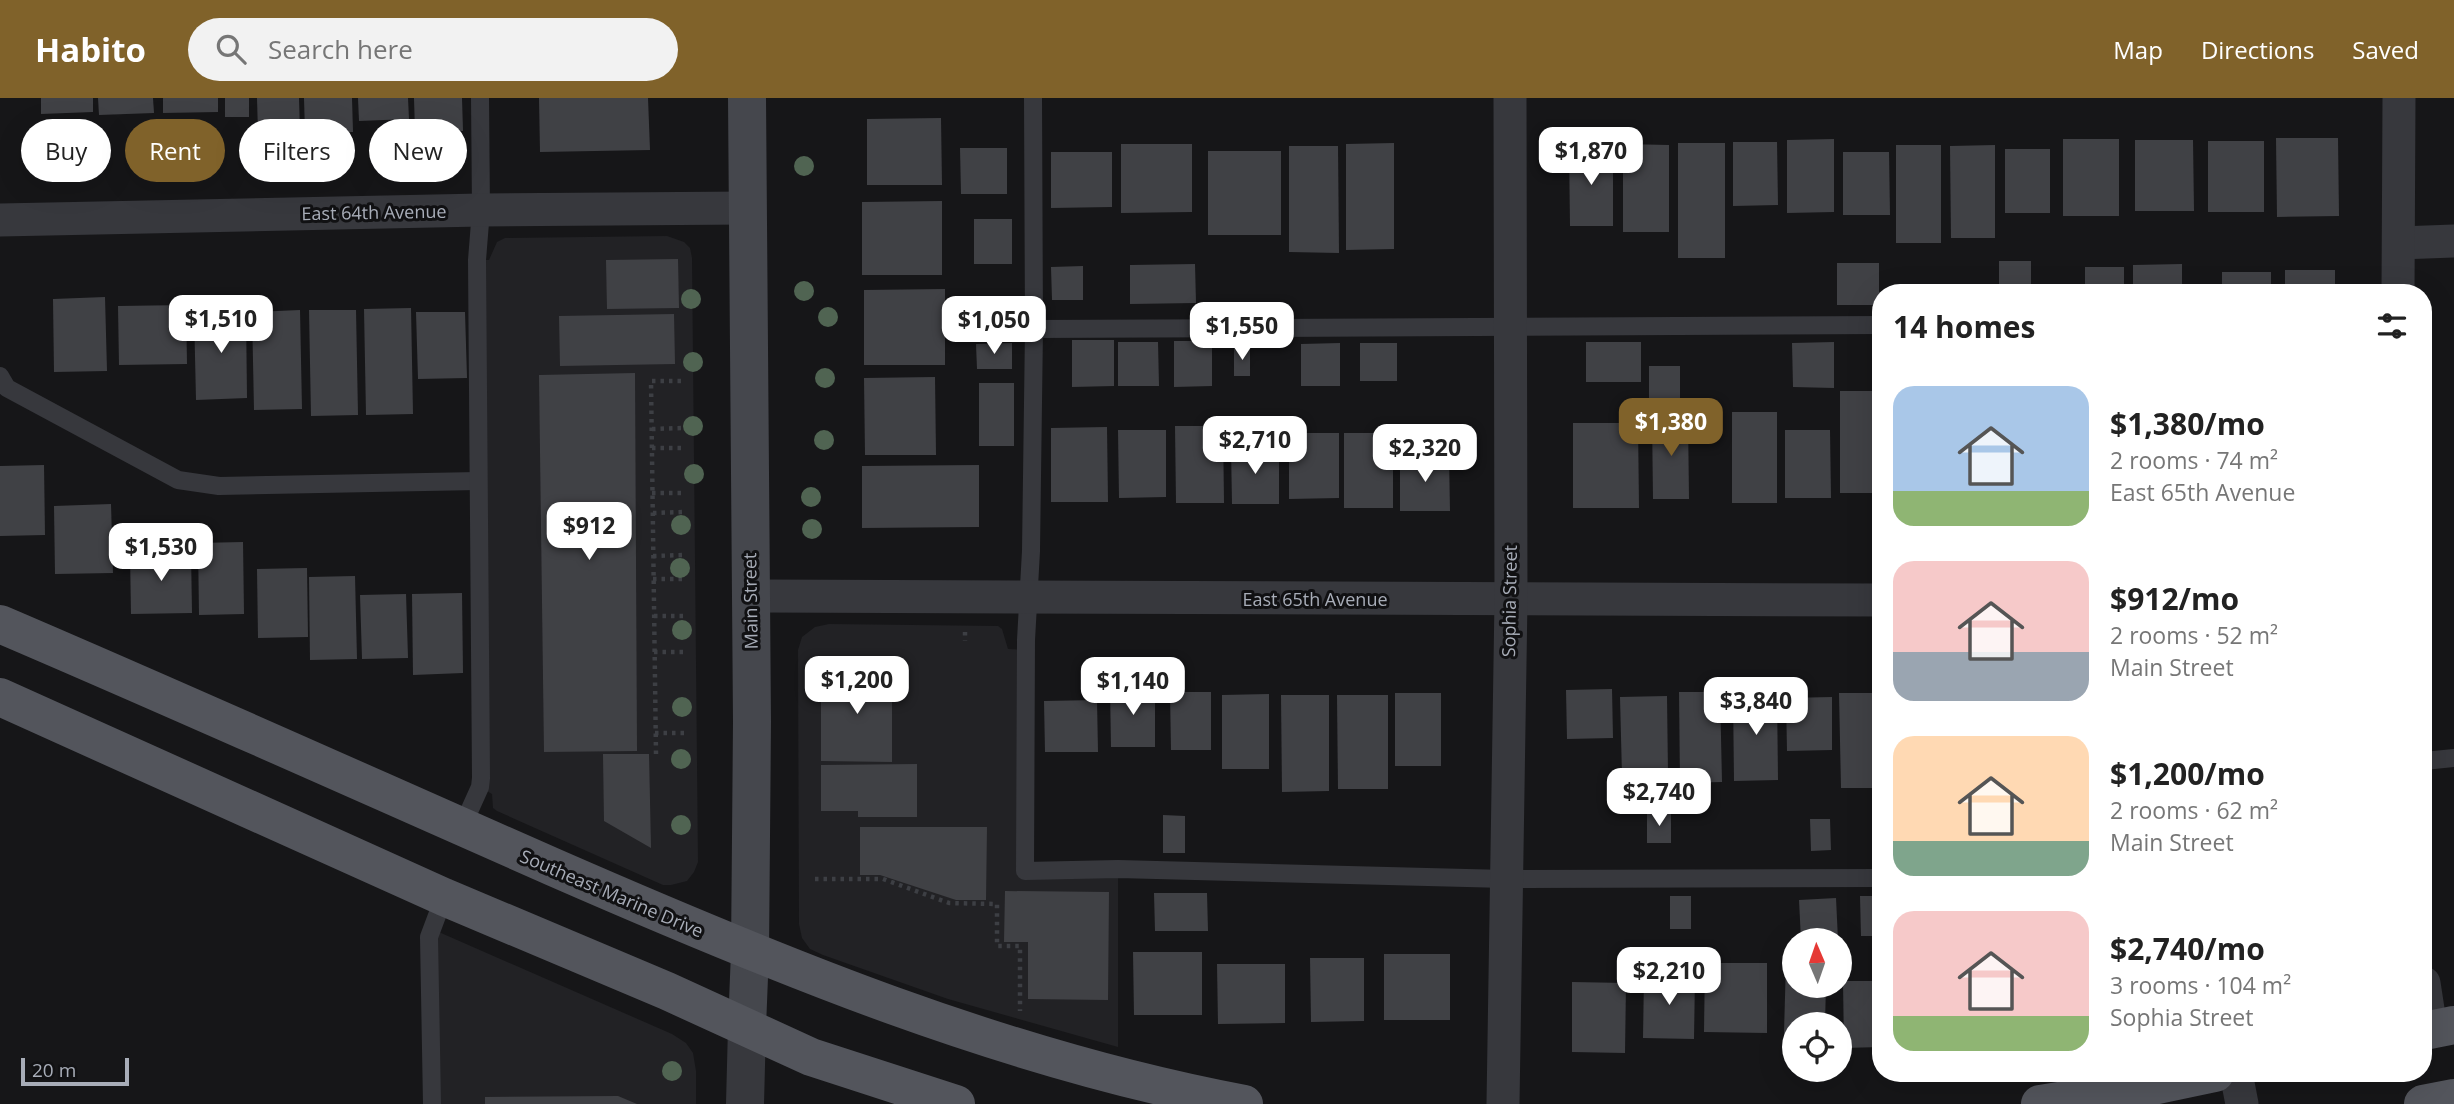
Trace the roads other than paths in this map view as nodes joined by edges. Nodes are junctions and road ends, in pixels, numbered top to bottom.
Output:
1 (480, 98) edge
2 (747, 98) edge
3 (1033, 98) edge
4 (1510, 98) edge
5 (2399, 98) edge
6 (748, 208) junction
7 (481, 210) junction
8 (0, 220) edge
9 (2454, 241) edge
10 (2399, 243) junction
11 (2398, 284) edge
12 (1872, 325) edge
13 (1508, 327) junction
14 (1034, 329) junction
15 (0, 376) edge
16 (478, 481) junction
17 (750, 596) junction
18 (1027, 598) junction
19 (1510, 600) junction
20 (1872, 600) edge
21 (0, 624) edge
22 (0, 698) edge
23 (2454, 758) edge
24 (2432, 760) edge
25 (462, 827) junction
26 (1872, 878) edge
27 (1506, 879) junction
28 (444, 897) junction
29 (750, 952) junction
30 (747, 1027) junction
31 (2172, 1082) edge
32 (2238, 1082) edge
33 (892, 1094) edge
34 (2454, 1097) edge
35 (432, 1104) edge
36 (745, 1104) edge
37 (956, 1104) edge
38 (1244, 1104) edge
39 (1503, 1104) edge
40 (2040, 1104) edge
41 (2242, 1104) edge
42 (2423, 1104) edge

1 - 7 lane
2 - 6 main road, Main Street
3 - 14 lane
4 - 13 street, Sophia Street
5 - 10 street
6 - 7 street, East 64th Avenue
6 - 17 main road, Main Street
7 - 8 street, East 64th Avenue
7 - 16 lane
9 - 10 street
10 - 11 street
12 - 13 lane
13 - 14 lane
13 - 19 street, Sophia Street
14 - 18 lane
15 - 16 lane
16 - 25 lane
17 - 18 street, East 65th Avenue
17 - 29 main road, Main Street
18 - 19 street, East 65th Avenue
18 - 27 lane
19 - 20 street, East 65th Avenue
19 - 27 street, Sophia Street
21 - 25 main road, Southeast Marine Drive
22 - 28 main road
23 - 24 lane
25 - 29 main road, Southeast Marine Drive
26 - 27 lane
27 - 39 street, Sophia Street
28 - 30 main road
28 - 35 lane
29 - 30 main road, Main Street
29 - 38 main road, Southeast Marine Drive
30 - 33 main road
30 - 36 street, Main Street
31 - 40 main road
32 - 41 street
33 - 37 main road
34 - 42 main road

